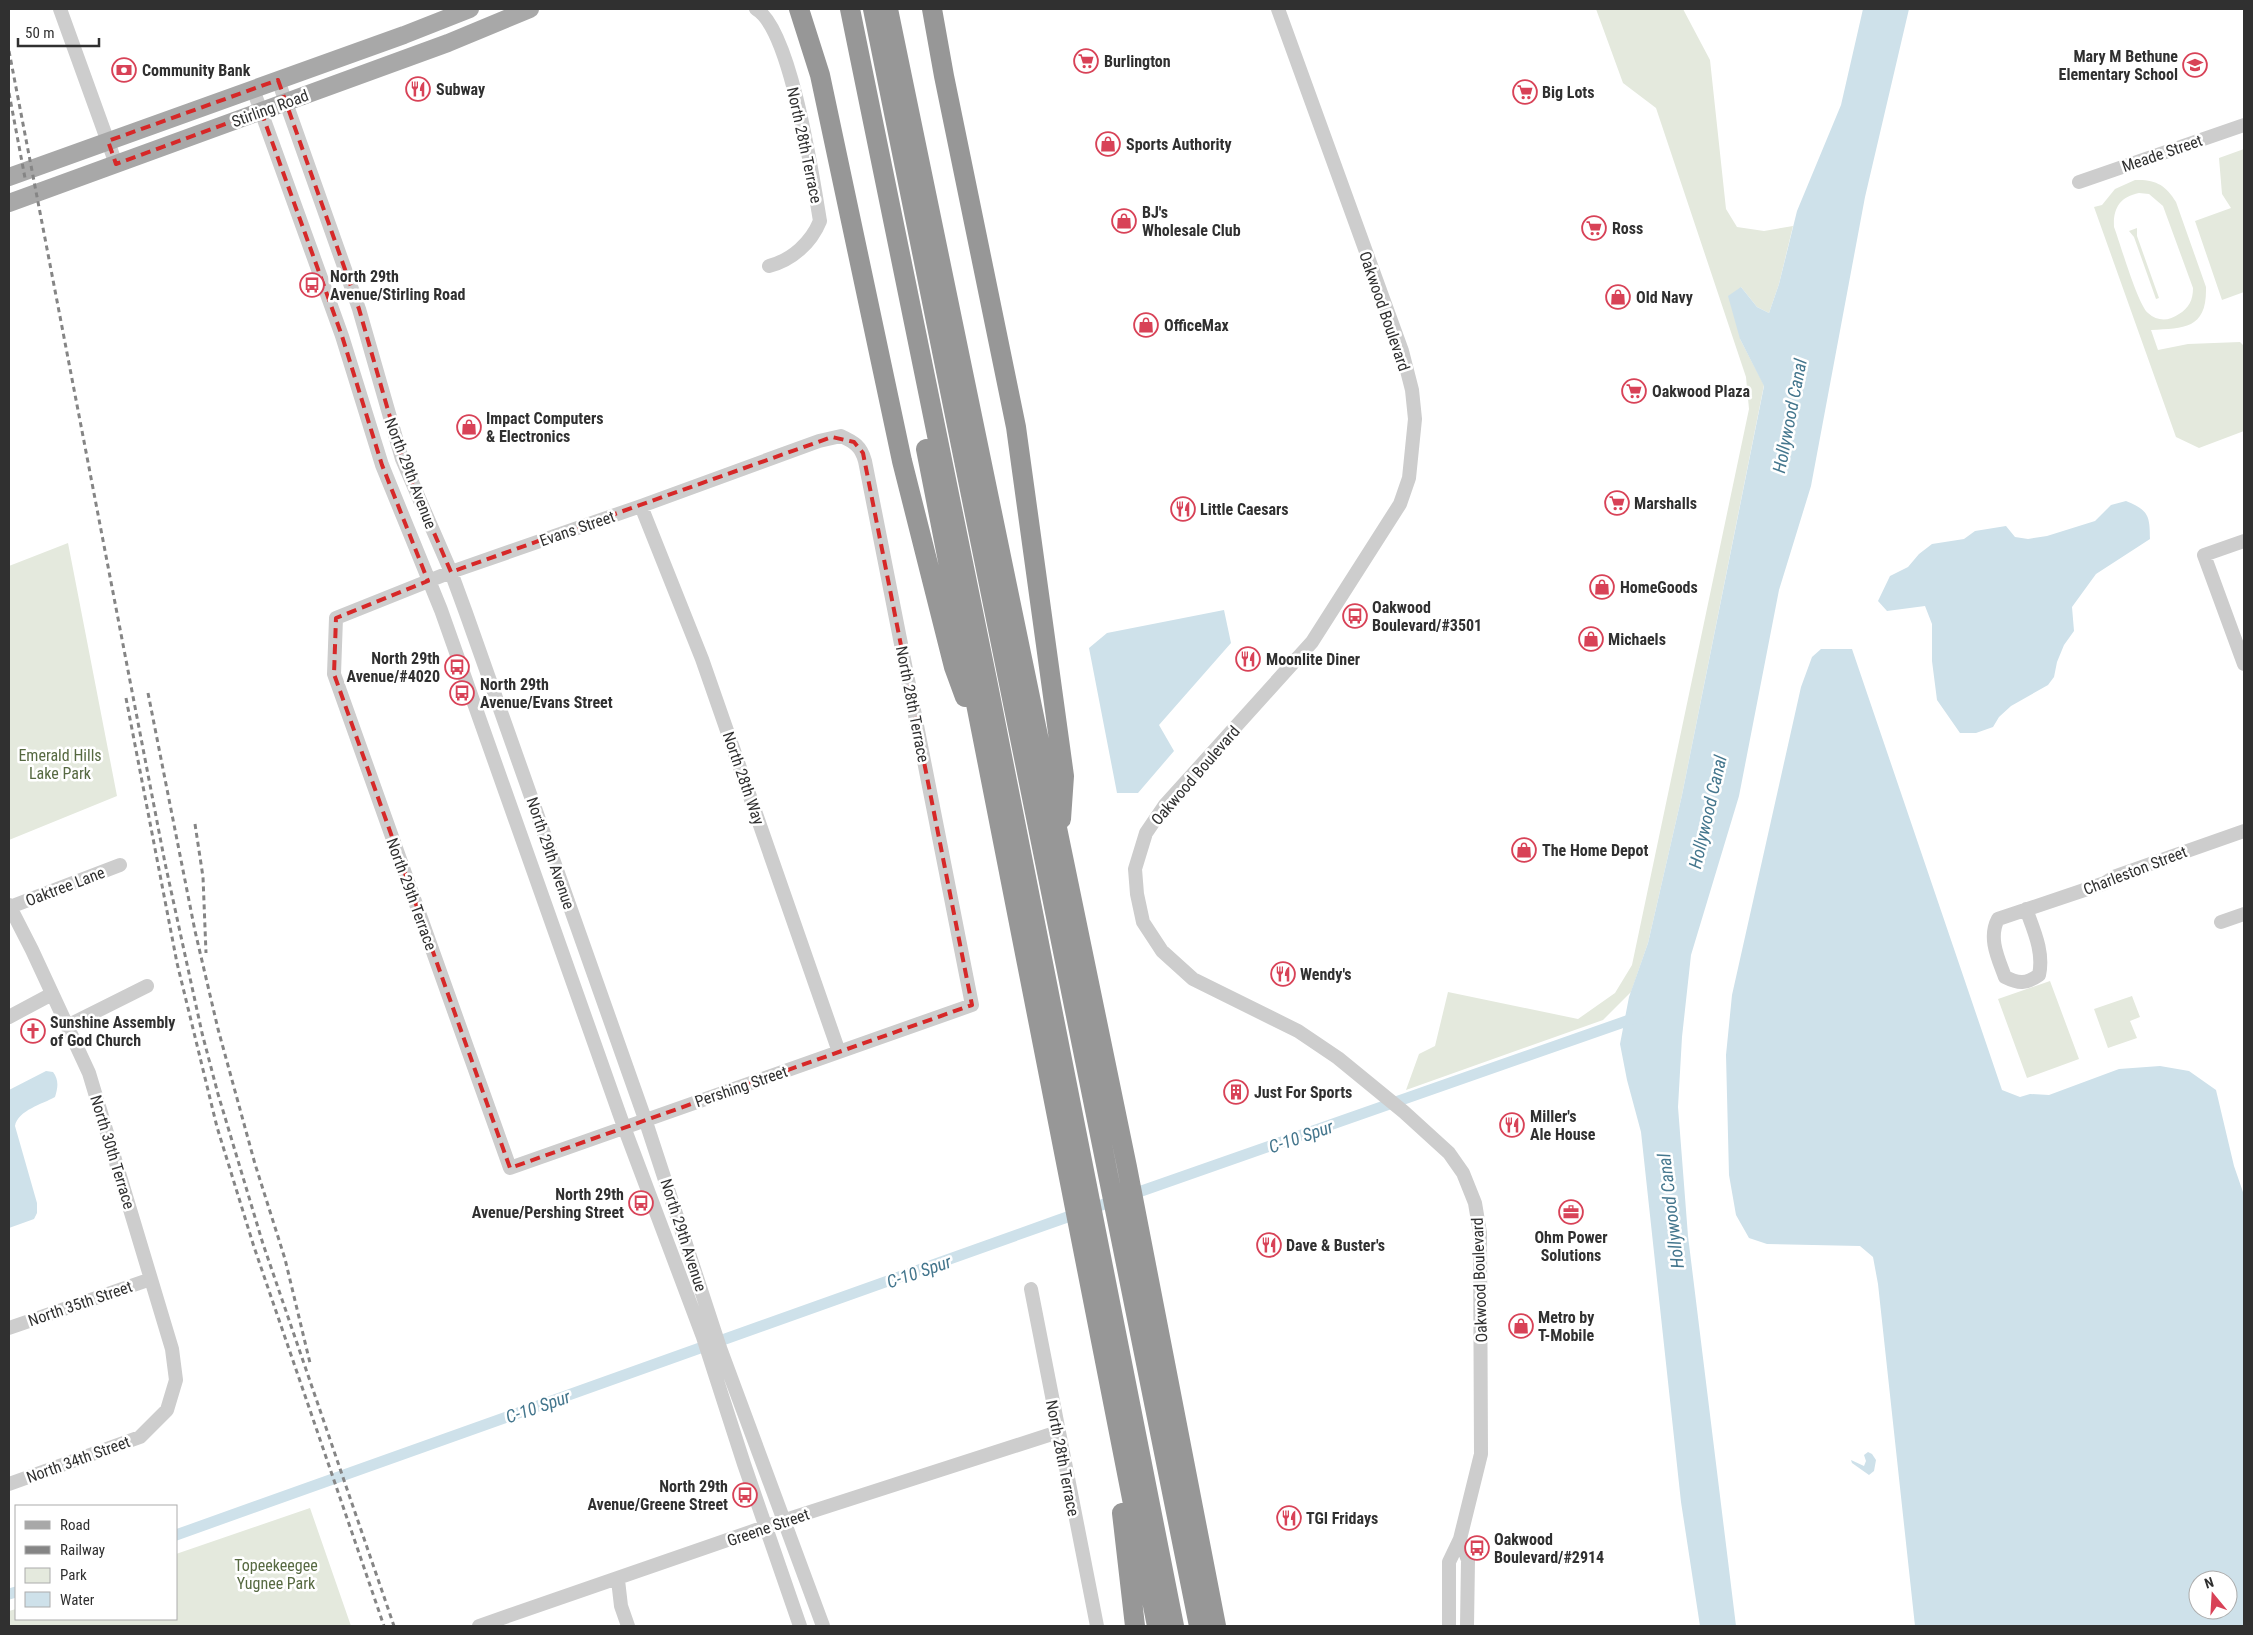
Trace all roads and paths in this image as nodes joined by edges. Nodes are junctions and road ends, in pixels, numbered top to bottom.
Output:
1 (60, 9) edge
2 (470, 9) edge
3 (530, 9) edge
4 (756, 9) edge
5 (799, 9) edge
6 (837, 9) edge
7 (850, 9) edge
8 (873, 9) edge
9 (888, 9) edge
10 (932, 9) edge
11 (1278, 9) edge
12 (278, 80) junction
13 (253, 89) junction
14 (286, 102) junction
15 (262, 111) junction
16 (2244, 125) edge
17 (108, 141) junction
18 (116, 164) junction
19 (9, 177) edge
20 (2079, 182) dead end
21 (9, 203) edge
22 (769, 266) dead end
23 (820, 441) joint
24 (641, 506) junction
25 (2244, 541) edge
26 (451, 572) junction
27 (428, 581) junction
28 (336, 618) joint
29 (2244, 664) edge
30 (983, 743) junction
31 (2244, 831) edge
32 (1060, 844) junction
33 (120, 865) dead end
34 (9, 906) edge
35 (2026, 909) junction
36 (2244, 914) edge
37 (2220, 922) dead end
38 (146, 986) dead end
39 (52, 994) junction
40 (972, 1005) joint
41 (9, 1017) edge
42 (67, 1026) junction
43 (839, 1052) junction
44 (645, 1120) junction
45 (624, 1127) junction
46 (510, 1168) joint
47 (1078, 1186) junction
48 (1128, 1225) junction
49 (1089, 1238) junction
50 (151, 1279) junction
51 (1031, 1289) dead end
52 (9, 1328) edge
53 (709, 1335) junction
54 (715, 1351) junction
55 (166, 1410) joint
56 (1115, 1412) junction
57 (1058, 1432) junction
58 (9, 1484) edge
59 (785, 1520) junction
60 (765, 1527) junction
61 (1460, 1539) junction
62 (1198, 1540) junction
63 (618, 1580) junction
64 (479, 1626) edge
65 (628, 1626) edge
66 (800, 1626) edge
67 (823, 1626) edge
68 (1097, 1626) edge
69 (1135, 1626) edge
70 (1157, 1626) edge
71 (1174, 1626) edge
72 (1199, 1626) edge
73 (1216, 1626) edge
74 (1222, 1626) edge
75 (1449, 1626) edge
76 (1468, 1626) edge

1 - 17 street
2 - 12 main road, Stirling Road
3 - 14 main road, Stirling Road
4 - 22 street, North 28th Terrace
5 - 30 highway
6 - 30 highway
7 - 47 highway
8 - 48 highway
9 - 32 highway
10 - 32 highway
11 - 61 street, Oakwood Boulevard
12 - 13 main road, Stirling Road
12 - 14 street, North 29th Avenue
13 - 15 street, North 29th Avenue
13 - 17 main road, Stirling Road
14 - 15 main road, Stirling Road
14 - 26 street, North 29th Avenue
15 - 18 main road, Stirling Road
15 - 27 street, North 29th Avenue
16 - 20 street, Meade Street
17 - 18 street
17 - 19 main road, Stirling Road
18 - 21 main road, Stirling Road
23 - 24 street, Evans Street
23 - 40 street, North 28th Terrace
24 - 26 street, Evans Street
24 - 43 street, North 28th Way
25 - 29 street
26 - 27 street, Evans Street
26 - 44 street, North 29th Avenue
27 - 28 street, Evans Street
27 - 45 street, North 29th Avenue
28 - 46 street, North 29th Terrace
30 - 47 highway
31 - 35 street, Charleston Street
32 - 48 highway
33 - 34 street, Oaktree Lane
34 - 39 street, North 30th Terrace
35 - 35 street, Charleston Street
36 - 37 street
38 - 42 street
39 - 41 street
39 - 42 street, North 30th Terrace
40 - 43 street, Pershing Street
42 - 50 street, North 30th Terrace
43 - 44 street, Pershing Street
44 - 45 street, Pershing Street
44 - 53 street, North 29th Avenue
45 - 46 street, Pershing Street
45 - 53 street, North 29th Avenue
47 - 49 highway
48 - 62 highway
48 - 72 highway
49 - 56 highway
49 - 71 highway
50 - 52 street, North 35th Street
50 - 55 street, North 30th Terrace
51 - 57 street, North 28th Terrace
53 - 54 street, North 29th Avenue
54 - 59 street, North 29th Avenue
54 - 60 street, North 29th Avenue
55 - 58 street, North 34th Street
56 - 69 highway
56 - 70 highway
57 - 59 street, Greene Street
57 - 68 street, North 28th Terrace
59 - 60 street, Greene Street
59 - 67 street, North 29th Avenue
60 - 63 street, Greene Street
60 - 66 street, North 29th Avenue
61 - 75 street, Oakwood Boulevard
61 - 76 street
62 - 73 highway
62 - 74 highway
63 - 64 street, Greene Street
63 - 65 street

